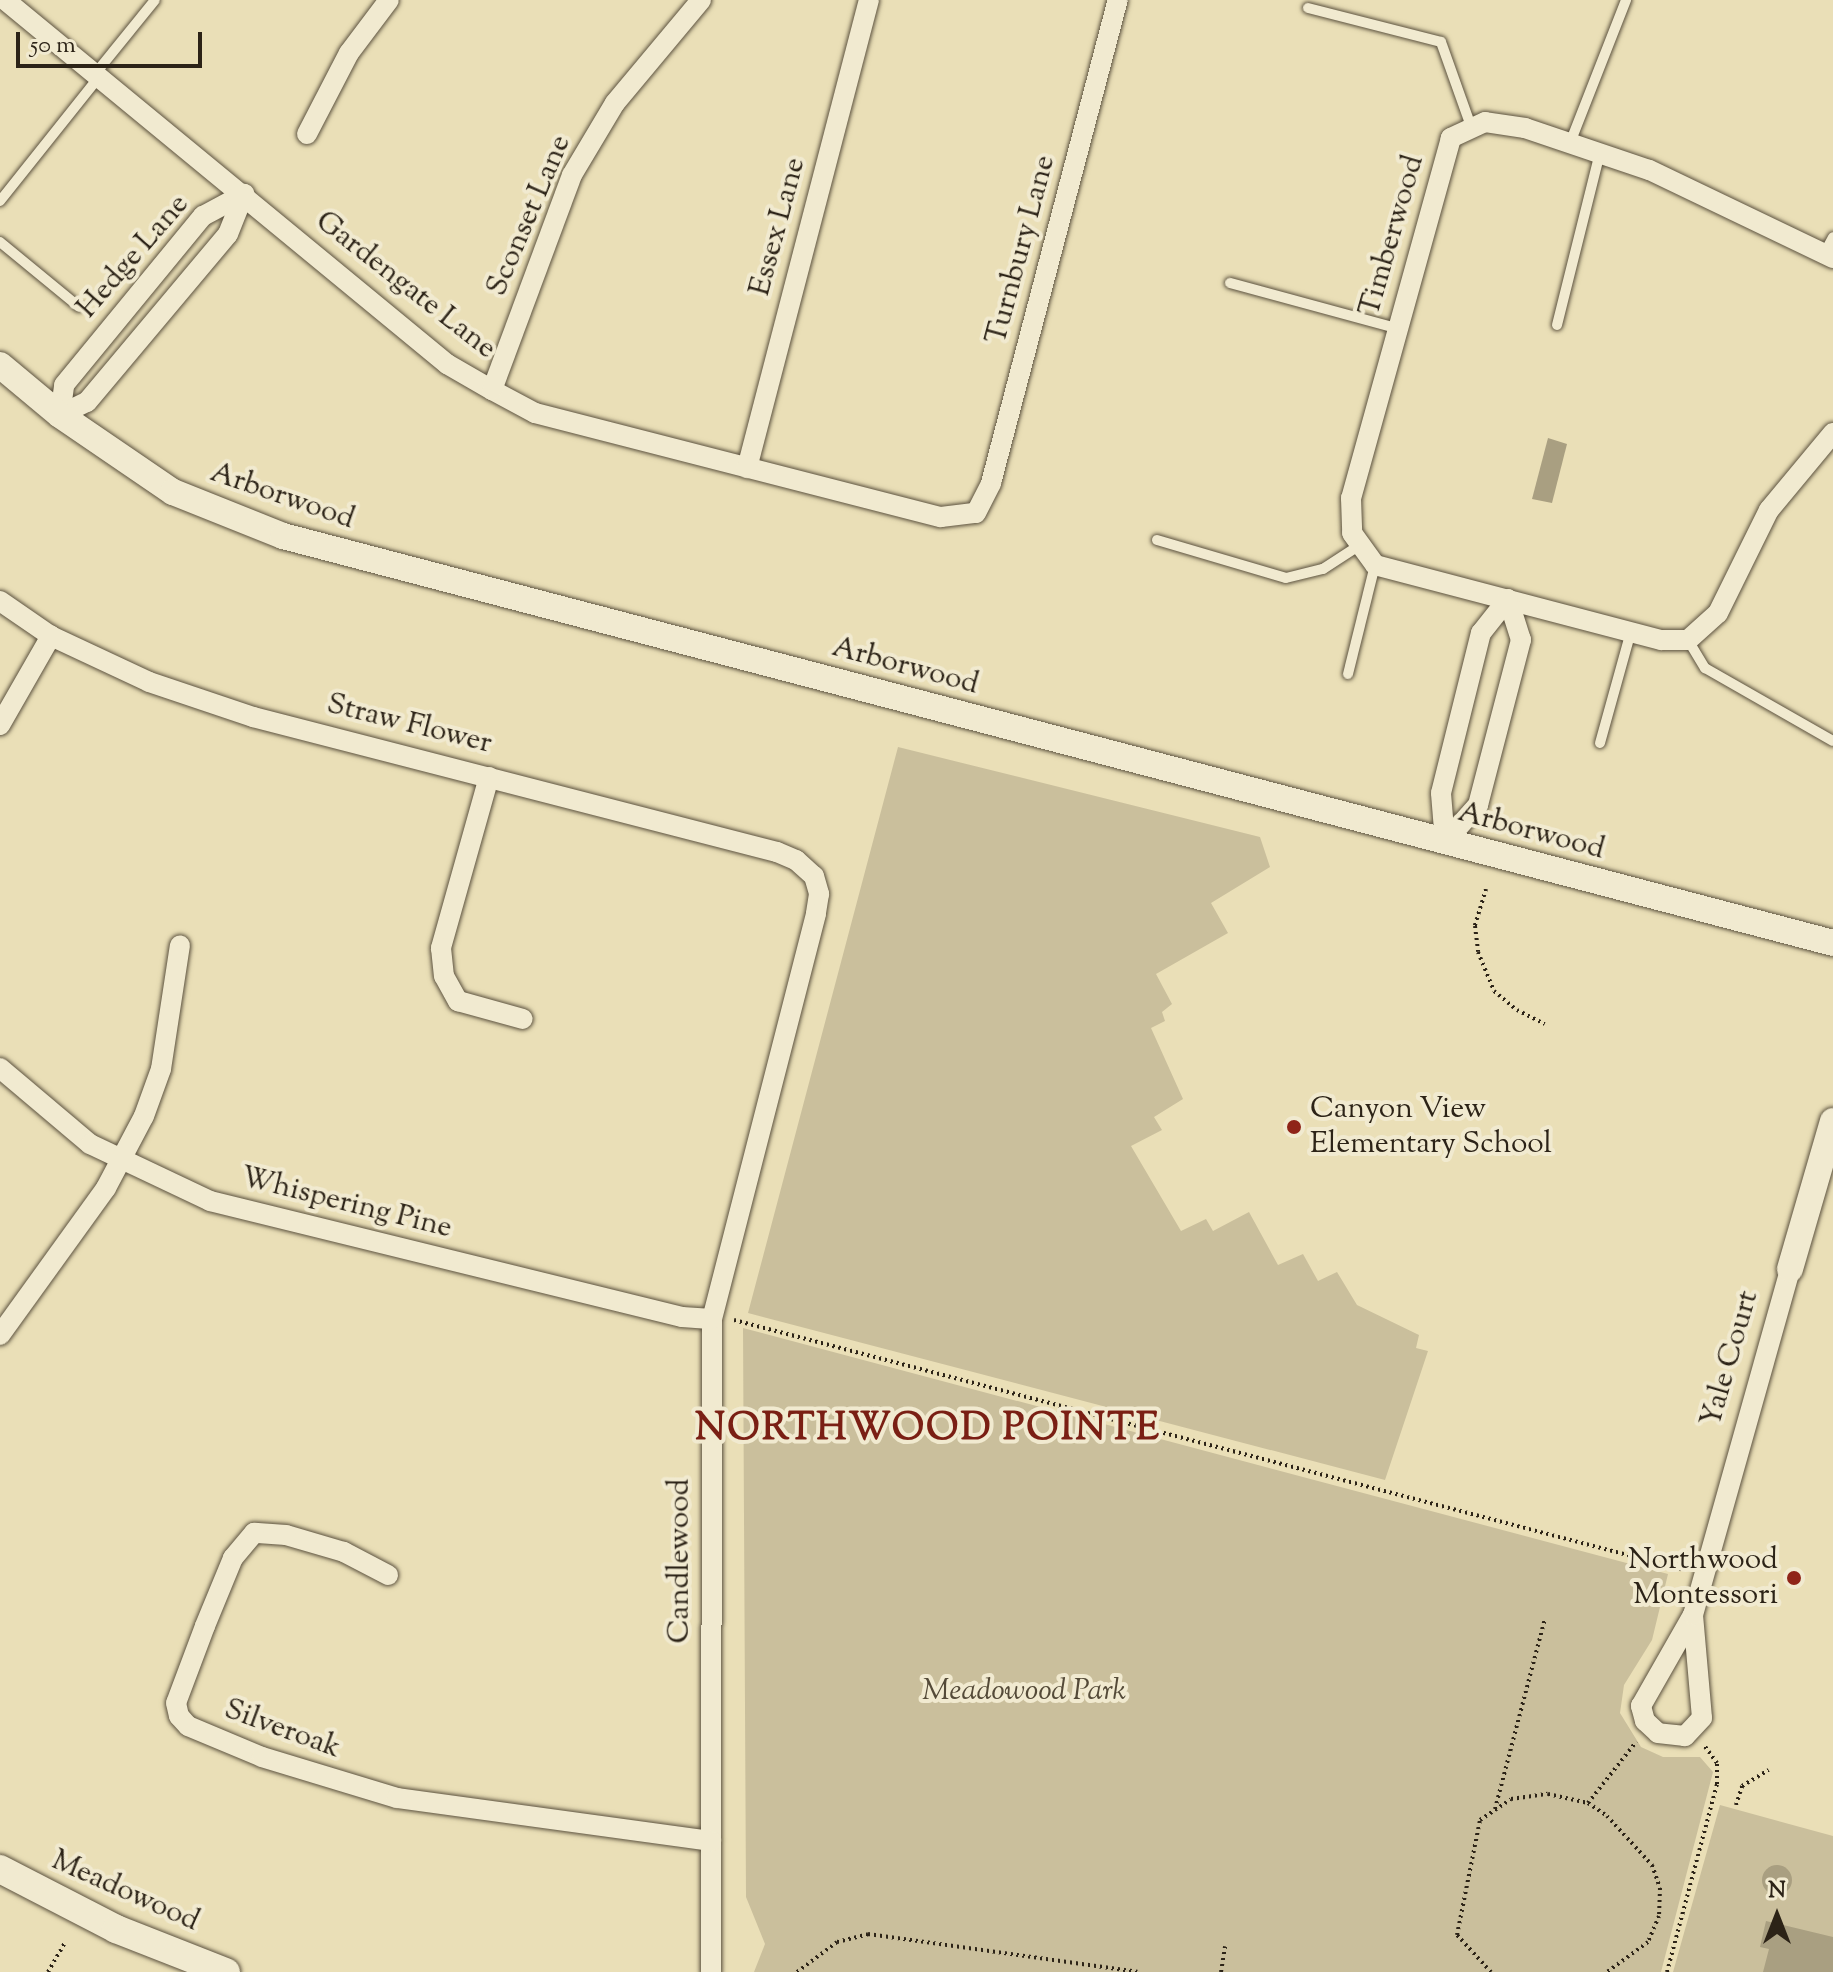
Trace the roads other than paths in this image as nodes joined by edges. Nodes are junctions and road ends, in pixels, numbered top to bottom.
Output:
1 (5, 0) edge
2 (155, 0) edge
3 (389, 0) edge
4 (701, 0) edge
5 (869, 0) edge
6 (1118, 0) edge
7 (1626, 0) edge
8 (1308, 8) dead end
9 (97, 76) junction
10 (1472, 129) junction
11 (307, 134) dead end
12 (1570, 143) junction
13 (1600, 153) junction
14 (244, 194) junction
15 (0, 201) edge
16 (0, 242) edge
17 (1830, 250) edge
18 (1230, 283) dead end
19 (79, 307) dead end
20 (1557, 325) dead end
21 (1399, 329) junction
22 (0, 365) edge
23 (492, 390) junction
24 (60, 415) junction
25 (1833, 433) edge
26 (747, 468) junction
27 (976, 513) joint
28 (1157, 540) dead end
29 (1360, 545) junction
30 (1375, 565) junction
31 (1508, 599) junction
32 (0, 601) edge
33 (1631, 631) junction
34 (51, 636) junction
35 (1688, 640) junction
36 (1348, 674) dead end
37 (0, 725) edge
38 (1833, 741) edge
39 (1600, 743) dead end
40 (489, 777) junction
41 (1445, 842) junction
42 (814, 876) joint
43 (1833, 943) edge
44 (180, 945) dead end
45 (523, 1019) dead end
46 (0, 1068) edge
47 (1833, 1121) edge
48 (121, 1162) junction
49 (1790, 1269) joint
50 (712, 1319) junction
51 (0, 1335) edge
52 (388, 1575) dead end
53 (1693, 1615) junction
54 (711, 1841) junction
55 (0, 1869) edge
56 (226, 1972) edge
57 (711, 1972) edge

1 - 9 street, Gardengate Lane
2 - 9 lane
3 - 11 street
4 - 23 street, Sconset Lane
5 - 26 street, Essex Lane
6 - 27 street, Turnbury Lane
7 - 12 lane
8 - 10 lane
9 - 14 street, Gardengate Lane
9 - 15 lane
10 - 12 street
10 - 21 street, Timberwood
12 - 13 street
13 - 17 street
13 - 20 lane
14 - 23 street, Gardengate Lane
14 - 24 street, Hedge Lane
14 - 24 street, Hedge Lane
16 - 19 lane
18 - 21 lane
21 - 29 street, Timberwood
22 - 24 street, Arborwood
23 - 26 street, Gardengate Lane
24 - 41 street, Arborwood
25 - 35 street
26 - 27 street, Gardengate Lane
28 - 29 lane
29 - 30 street, Timberwood
30 - 31 street
30 - 36 lane
31 - 33 street
31 - 41 street
31 - 41 street
32 - 34 street, Straw Flower
33 - 35 street
33 - 39 lane
34 - 37 street
34 - 40 street, Straw Flower
35 - 38 lane
40 - 42 street, Straw Flower
40 - 45 street
41 - 43 street, Arborwood
42 - 50 street, Candlewood
44 - 48 street
46 - 48 street, Whispering Pine
47 - 49 street, Yale Court
48 - 50 street, Whispering Pine
48 - 51 street
49 - 53 street, Yale Court
50 - 54 street, Candlewood
52 - 54 street, Silveroak
53 - 53 street, Yale Court
54 - 57 street, Candlewood
55 - 56 main road, Meadowood

